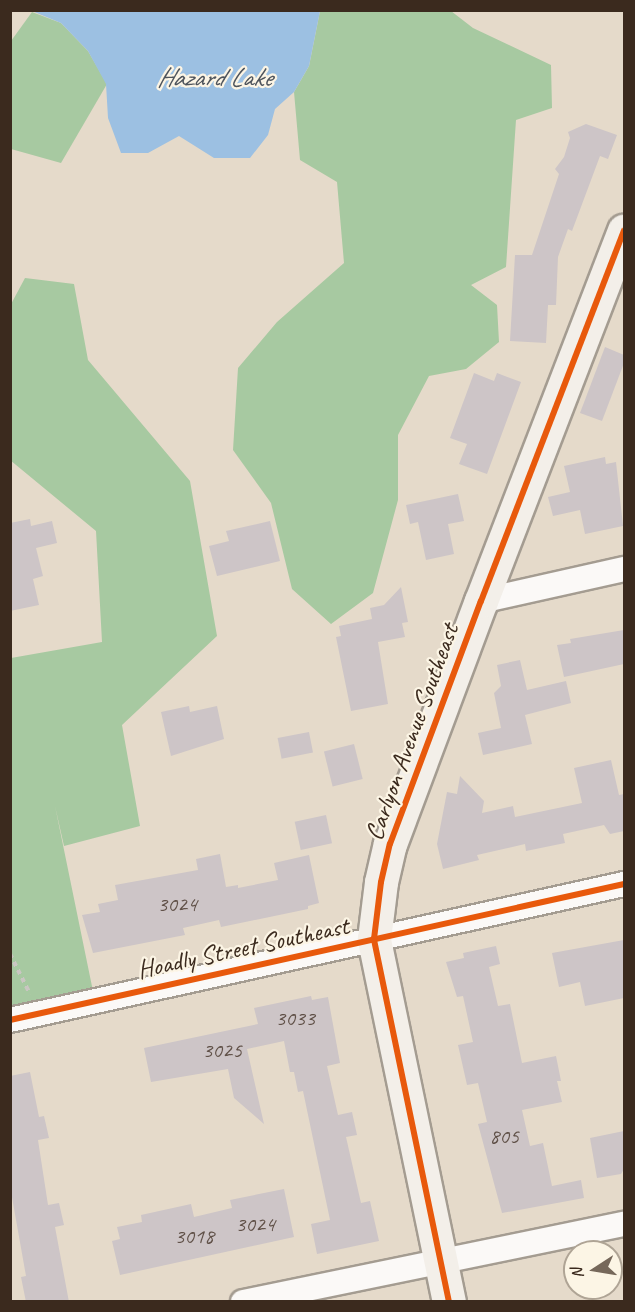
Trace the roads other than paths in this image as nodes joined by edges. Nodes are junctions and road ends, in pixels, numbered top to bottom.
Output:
1 (624, 231) edge
2 (618, 260) edge
3 (624, 569) edge
4 (481, 601) junction
5 (624, 884) edge
6 (375, 939) junction
7 (10, 1020) edge
8 (624, 1224) edge
9 (441, 1261) junction
10 (243, 1302) edge
11 (449, 1302) edge

1 - 2 street, Carlyon Avenue Southeast
2 - 4 street, Carlyon Avenue Southeast
3 - 4 street
4 - 6 street, Carlyon Avenue Southeast
5 - 6 street, Hoadly Street Southeast
6 - 7 street, Hoadly Street Southeast
6 - 9 street, Carlyon Avenue Southeast
8 - 9 street
9 - 10 street
9 - 11 street, Carlyon Avenue Southeast

